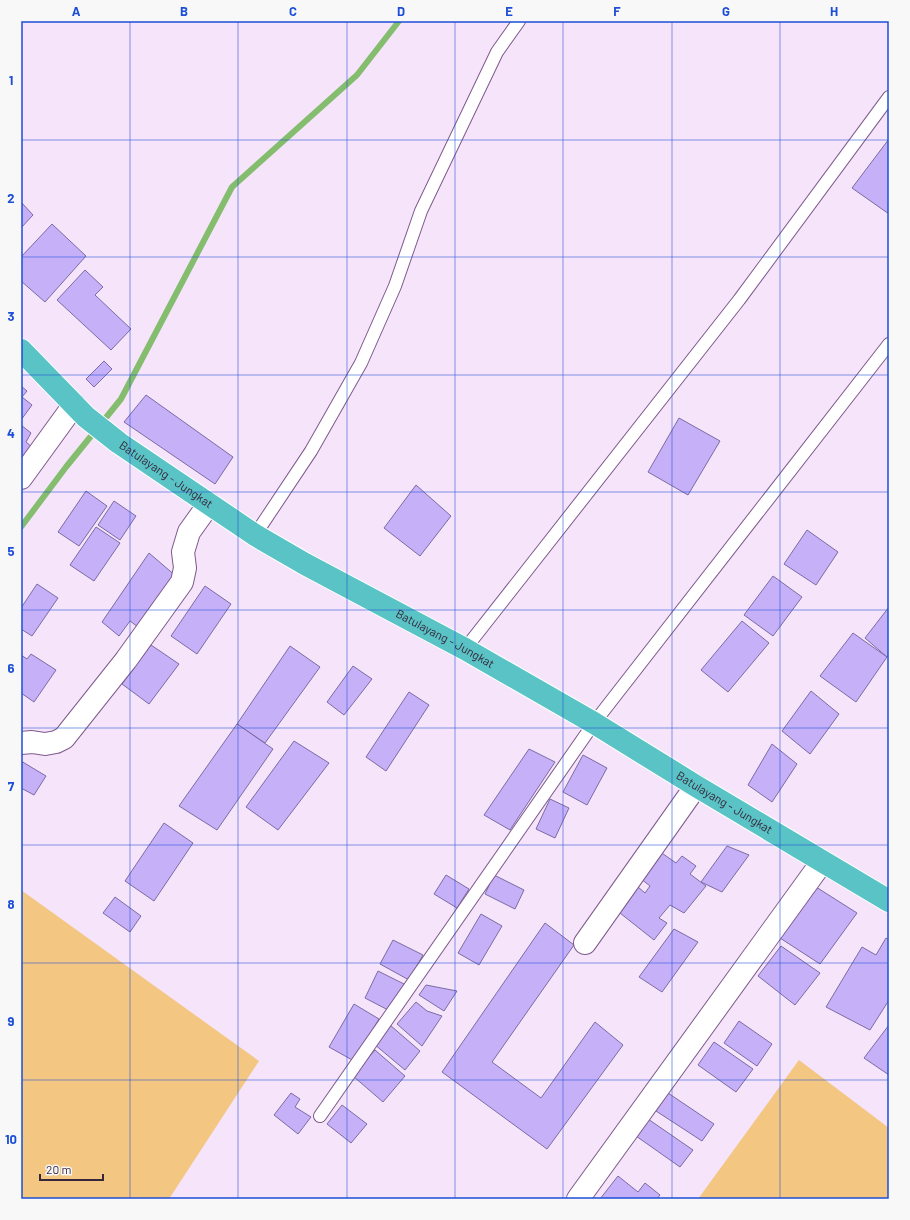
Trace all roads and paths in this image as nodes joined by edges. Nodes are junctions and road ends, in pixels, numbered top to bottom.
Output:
1 (519, 21) edge
2 (889, 97) edge
3 (889, 344) edge
4 (21, 350) edge
5 (80, 411) junction
6 (21, 478) edge
7 (209, 504) junction
8 (255, 535) junction
9 (464, 649) junction
10 (594, 723) junction
11 (21, 743) edge
12 (696, 786) junction
13 (822, 862) junction
14 (889, 900) edge
15 (585, 943) dead end
16 (320, 1116) dead end
17 (578, 1199) edge

1 - 8 lane
2 - 9 lane
3 - 10 lane
4 - 5 highway, Batulayang - Jungkat
5 - 6 street
5 - 7 highway, Batulayang - Jungkat
7 - 8 highway, Batulayang - Jungkat
7 - 11 street
8 - 9 highway, Batulayang - Jungkat
9 - 10 highway, Batulayang - Jungkat
10 - 12 highway, Batulayang - Jungkat
10 - 16 lane
12 - 13 highway, Batulayang - Jungkat
12 - 15 street
13 - 14 highway, Batulayang - Jungkat
13 - 17 street

